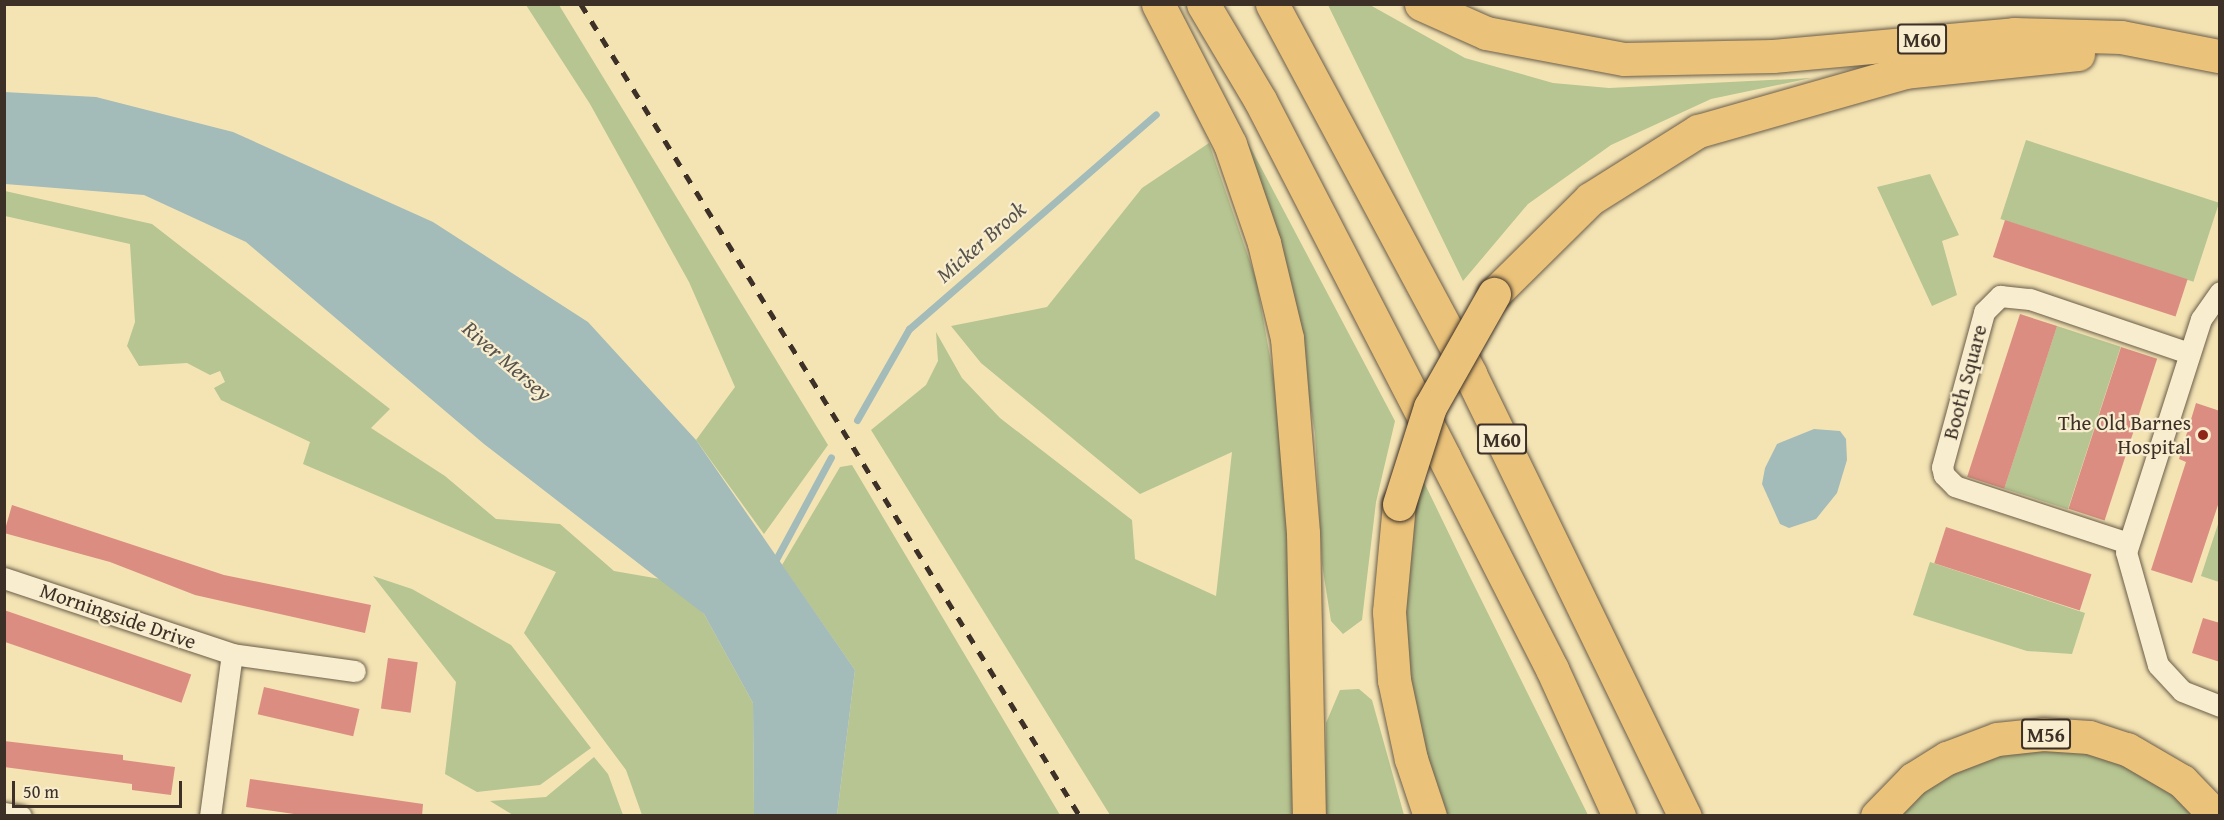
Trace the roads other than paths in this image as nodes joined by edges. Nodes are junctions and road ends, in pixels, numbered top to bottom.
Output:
1 (1158, 4) edge
2 (1203, 4) edge
3 (1272, 4) edge
4 (1421, 4) edge
5 (2219, 56) edge
6 (2220, 292) edge
7 (2189, 353) junction
8 (2128, 543) junction
9 (4, 578) edge
10 (232, 654) junction
11 (355, 671) dead end
12 (2220, 706) edge
13 (4, 813) edge
14 (21, 816) edge
15 (210, 816) edge
16 (1309, 816) edge
17 (1430, 816) edge
18 (1619, 816) edge
19 (1685, 816) edge
20 (1877, 816) edge
21 (2216, 816) edge

1 - 16 highway
2 - 18 highway, M60
3 - 19 highway, M60
4 - 5 highway, M60
5 - 17 highway, M60, bridge
6 - 7 street
7 - 8 street
7 - 8 street, Booth Square
8 - 12 street
9 - 10 street, Morningside Drive
10 - 11 street, Morningside Drive
10 - 15 street
13 - 14 street
20 - 21 highway, M56

